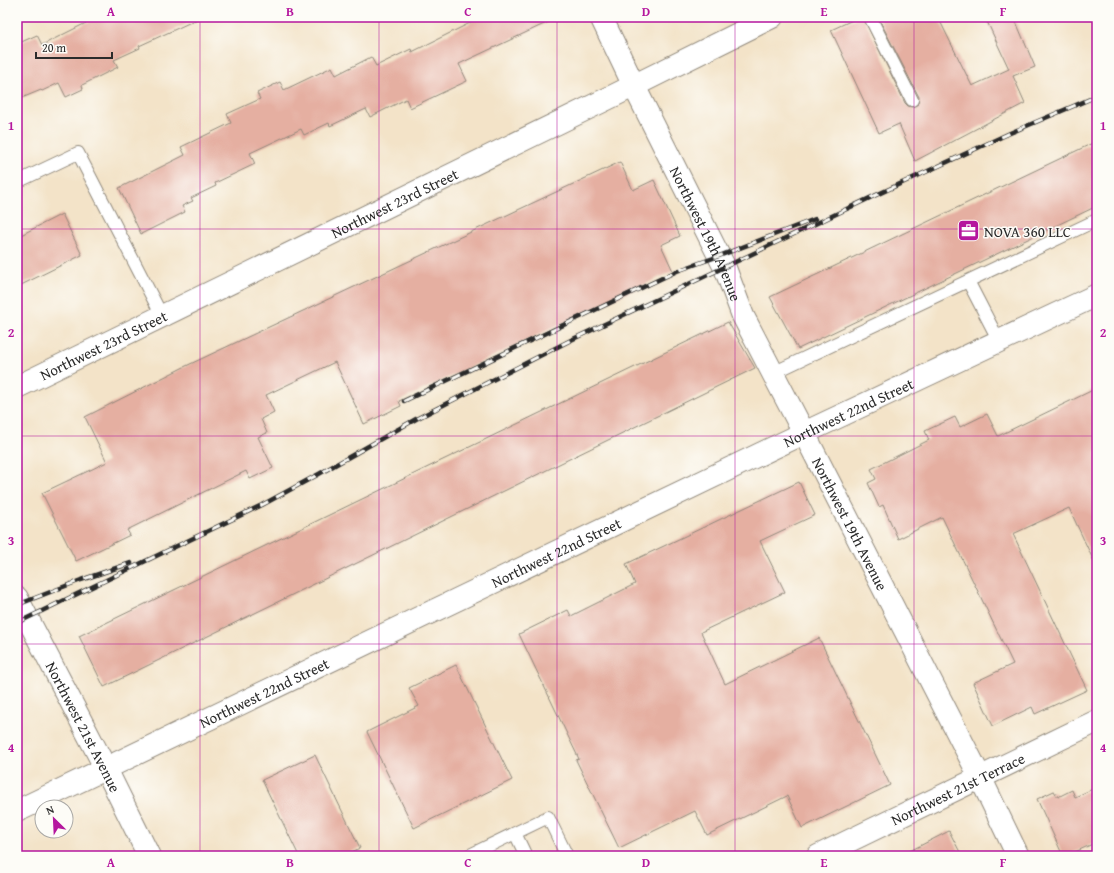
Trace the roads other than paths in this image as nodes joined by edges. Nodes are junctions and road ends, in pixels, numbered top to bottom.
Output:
1 (602, 17) edge
2 (772, 17) edge
3 (870, 17) edge
4 (634, 86) junction
5 (912, 100) dead end
6 (17, 182) edge
7 (1097, 220) edge
8 (968, 281) junction
9 (1097, 295) edge
10 (162, 316) junction
11 (999, 341) junction
12 (773, 373) junction
13 (17, 387) edge
14 (804, 433) junction
15 (17, 598) edge
16 (1097, 721) edge
17 (106, 769) junction
18 (980, 777) junction
19 (17, 811) edge
20 (515, 833) junction
21 (149, 856) edge
22 (468, 856) edge
23 (526, 856) edge
24 (567, 856) edge
25 (818, 856) edge
26 (1018, 856) edge

1 - 4 street, Northwest 19th Avenue
2 - 4 street, Northwest 23rd Street
3 - 5 lane
4 - 10 street, Northwest 23rd Street
4 - 12 street, Northwest 19th Avenue
6 - 10 lane
7 - 8 lane
8 - 11 lane
8 - 12 lane
9 - 11 street, Northwest 22nd Street
10 - 13 street, Northwest 23rd Street
11 - 14 street, Northwest 22nd Street
12 - 14 street, Northwest 19th Avenue
14 - 17 street, Northwest 22nd Street
14 - 18 street, Northwest 19th Avenue
15 - 17 street, Northwest 21st Avenue
16 - 18 street, Northwest 21st Terrace
17 - 19 street, Northwest 22nd Street
17 - 21 street, Northwest 21st Avenue
18 - 25 street, Northwest 21st Terrace
18 - 26 street, Northwest 19th Avenue
20 - 22 lane
20 - 23 lane
20 - 24 lane

